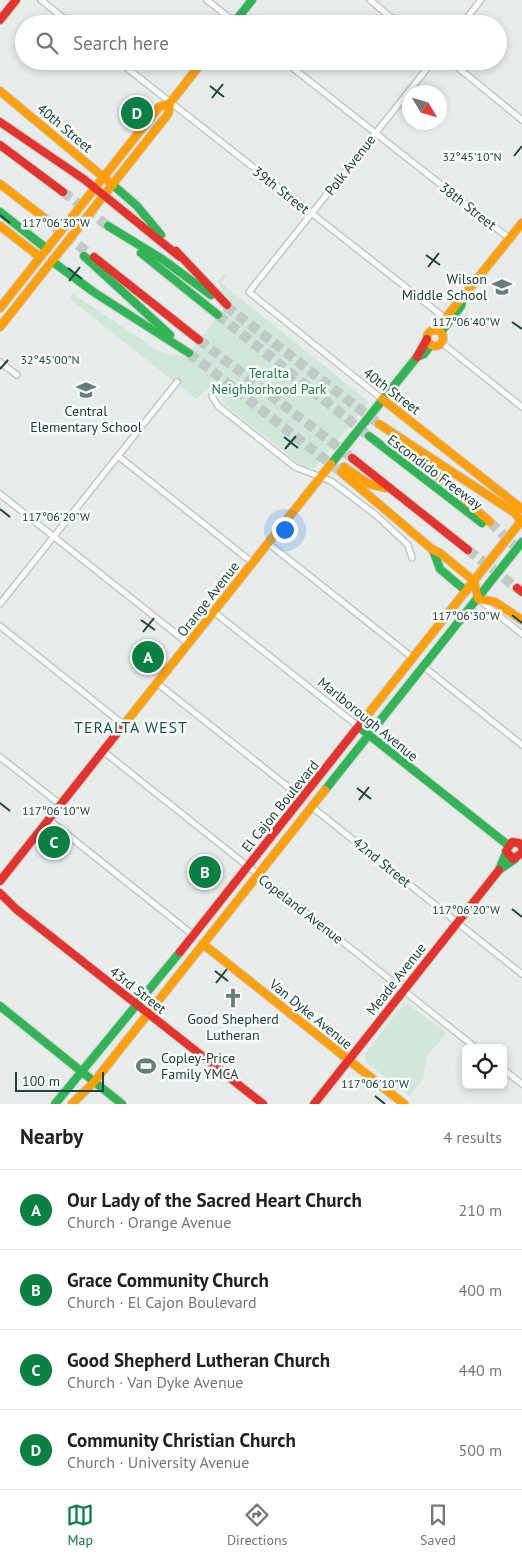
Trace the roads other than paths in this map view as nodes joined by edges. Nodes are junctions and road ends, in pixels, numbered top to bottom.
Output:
1 (16, 0) edge
2 (41, 0) edge
3 (207, 0) edge
4 (252, 0) edge
5 (370, 0) edge
6 (481, 0) edge
7 (60, 15) edge
8 (225, 15) edge
9 (241, 15) edge
10 (388, 15) edge
11 (469, 15) edge
12 (0, 20) edge
13 (129, 70) edge
14 (197, 70) edge
15 (295, 70) edge
16 (426, 70) edge
17 (461, 70) edge
18 (0, 91) edge
19 (170, 103) junction
20 (522, 120) edge
21 (0, 122) edge
22 (375, 133) junction
23 (0, 145) edge
24 (104, 178) junction
25 (0, 184) edge
26 (113, 186) junction
27 (95, 189) junction
28 (63, 192) tunnel mouth
29 (104, 197) junction
30 (0, 212) edge
31 (311, 214) junction
32 (43, 217) tunnel mouth
33 (522, 224) edge
34 (0, 226) edge
35 (510, 239) junction
36 (47, 249) junction
37 (180, 256) junction
38 (40, 257) junction
39 (53, 262) junction
40 (249, 292) joint
41 (7, 299) junction
42 (463, 299) junction
43 (0, 308) edge
44 (218, 316) tunnel mouth
45 (445, 318) junction
46 (0, 327) edge
47 (438, 331) junction
48 (199, 340) tunnel mouth
49 (429, 342) junction
50 (442, 343) junction
51 (0, 362) edge
52 (17, 375) dead end
53 (177, 382) dead end
54 (212, 396) dead end
55 (382, 398) junction
56 (522, 407) edge
57 (369, 436) tunnel mouth
58 (118, 456) junction
59 (352, 458) tunnel mouth
60 (321, 477) junction
61 (389, 489) junction
62 (0, 494) edge
63 (522, 509) edge
64 (522, 522) edge
65 (54, 536) junction
66 (522, 542) edge
67 (268, 543) junction
68 (432, 550) junction
69 (468, 550) tunnel mouth
70 (412, 558) dead end
71 (252, 563) junction
72 (474, 581) junction
73 (466, 591) junction
74 (478, 599) junction
75 (0, 604) edge
76 (214, 612) junction
77 (522, 620) edge
78 (0, 626) edge
79 (522, 634) edge
80 (188, 644) junction
81 (413, 658) junction
82 (424, 667) junction
83 (157, 683) junction
84 (124, 725) junction
85 (359, 727) junction
86 (369, 735) junction
87 (522, 745) edge
88 (103, 752) junction
89 (0, 757) edge
90 (302, 798) junction
91 (60, 805) junction
92 (312, 807) junction
93 (49, 820) junction
94 (513, 844) edge
95 (520, 854) edge
96 (248, 866) junction
97 (499, 870) junction
98 (258, 874) junction
99 (0, 881) edge
100 (0, 893) edge
101 (457, 922) junction
102 (193, 935) junction
103 (203, 944) junction
104 (522, 974) edge
105 (403, 990) junction
106 (138, 1004) junction
107 (0, 1006) edge
108 (148, 1013) junction
109 (471, 1044) edge
110 (349, 1060) junction
111 (507, 1072) edge
112 (83, 1073) junction
113 (94, 1082) junction
114 (522, 1084) edge
115 (61, 1101) edge
116 (55, 1104) edge
117 (72, 1104) edge
118 (122, 1104) edge
119 (263, 1104) edge
120 (314, 1104) edge
121 (404, 1104) edge

1 - 12 main road
2 - 7 street
3 - 8 street
4 - 9 main road
5 - 10 street
6 - 11 street
13 - 19 street, 39th Street
14 - 19 main road
15 - 22 street, 38th Street
16 - 22 street, Polk Avenue
17 - 20 street
18 - 24 main road, 40th Street
19 - 24 main road
19 - 26 main road
19 - 31 street, 39th Street
21 - 27 main road
22 - 31 street, Polk Avenue
22 - 35 street, 38th Street
23 - 28 main road
24 - 26 main road, 40th Street
24 - 27 main road
25 - 32 main road
26 - 29 main road
26 - 37 main road, 40th Street
27 - 29 main road
27 - 36 main road
29 - 37 main road
29 - 39 main road
30 - 36 main road
31 - 40 street, Polk Avenue
31 - 45 street, 39th Street
33 - 35 main road
34 - 38 main road
35 - 42 main road
36 - 38 main road
36 - 39 main road
37 - 44 main road
38 - 41 main road
39 - 46 main road
39 - 48 main road
40 - 55 street, 40th Street
41 - 43 main road
41 - 46 main road
42 - 45 main road
42 - 47 main road
45 - 47 main road
47 - 49 main road
47 - 50 main road
49 - 50 main road
49 - 55 main road, Orange Avenue
50 - 56 street
51 - 52 street
53 - 58 street
54 - 60 street
55 - 60 main road, Orange Avenue
55 - 63 main road, 40th Street
57 - 64 main road, Escondido Freeway
58 - 65 street
58 - 71 street
59 - 61 main road
60 - 67 main road, Orange Avenue
60 - 70 street
61 - 68 main road
61 - 69 main road
62 - 65 street
64 - 72 main road, El Cajon Boulevard
65 - 75 street
65 - 80 street
66 - 74 main road, El Cajon Boulevard
67 - 71 main road, Orange Avenue
67 - 81 street
68 - 72 main road
68 - 73 main road
71 - 76 main road, Orange Avenue
72 - 73 main road, El Cajon Boulevard
72 - 74 main road
73 - 81 main road, El Cajon Boulevard
74 - 77 main road
74 - 79 street
74 - 82 main road, El Cajon Boulevard
76 - 80 main road, Orange Avenue
76 - 85 street, Marlborough Avenue
78 - 84 street
80 - 83 main road, Orange Avenue
81 - 85 main road, El Cajon Boulevard
82 - 86 main road, El Cajon Boulevard
82 - 87 street
83 - 84 main road, Orange Avenue
83 - 90 street
84 - 88 main road, Orange Avenue
85 - 86 main road, Marlborough Avenue
85 - 90 main road, El Cajon Boulevard
86 - 92 main road, El Cajon Boulevard
86 - 94 main road, Marlborough Avenue
88 - 91 main road, Orange Avenue
88 - 96 street, Copeland Avenue
89 - 91 street
90 - 96 main road, El Cajon Boulevard
91 - 93 main road, Orange Avenue
92 - 98 main road, El Cajon Boulevard
92 - 101 street, 42nd Street
93 - 99 main road, Orange Avenue
93 - 102 street
94 - 95 main road
94 - 95 main road
94 - 97 main road, Meade Avenue
95 - 97 main road, Meade Avenue
96 - 98 street, Copeland Avenue
96 - 102 main road, El Cajon Boulevard
97 - 101 main road, Meade Avenue
98 - 103 main road, El Cajon Boulevard
98 - 105 street, Copeland Avenue
100 - 106 main road, 43rd Street
101 - 104 street, 42nd Street
101 - 105 main road, Meade Avenue
102 - 106 main road, El Cajon Boulevard
103 - 108 main road, El Cajon Boulevard
103 - 110 main road, Van Dyke Avenue
105 - 109 street, Copeland Avenue
105 - 110 main road, Meade Avenue
106 - 108 main road, 43rd Street
106 - 112 main road, El Cajon Boulevard
107 - 112 main road
108 - 113 main road, El Cajon Boulevard
108 - 119 main road, 43rd Street
110 - 120 main road, Meade Avenue
110 - 121 main road, Van Dyke Avenue
111 - 114 street
112 - 113 main road
112 - 115 main road, El Cajon Boulevard
113 - 117 main road, El Cajon Boulevard
113 - 118 main road
115 - 116 main road, El Cajon Boulevard

